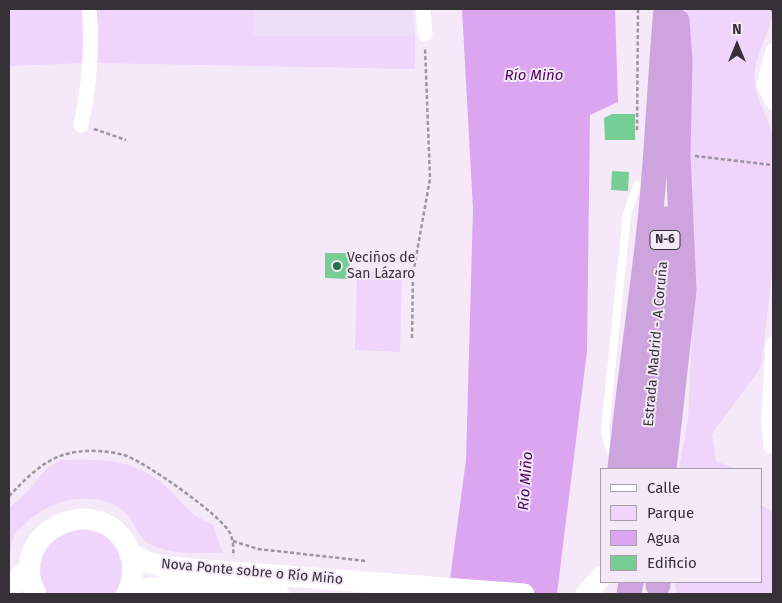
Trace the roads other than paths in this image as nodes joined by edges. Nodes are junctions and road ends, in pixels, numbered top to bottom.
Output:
1 (89, 9) edge
2 (423, 9) edge
3 (667, 9) edge
4 (676, 9) edge
5 (425, 34) road end
6 (773, 51) edge
7 (773, 103) edge
8 (81, 125) road end
9 (636, 185) dead end
10 (773, 344) edge
11 (772, 446) dead end
12 (640, 464) edge
13 (131, 554) junction
14 (30, 567) junction
15 (177, 577) junction
16 (9, 588) edge
17 (36, 594) edge
18 (128, 594) edge
19 (279, 594) edge
20 (524, 594) edge

1 - 8 street
2 - 5 street
3 - 12 highway, Estrada Madrid - A Coruña / N-6
3 - 12 highway
4 - 12 highway
6 - 7 street
9 - 12 lane
10 - 11 street
13 - 14 main road
13 - 15 main road, Nova Ponte sobre o Río Miño
13 - 18 main road
14 - 16 main road
14 - 17 main road
15 - 18 main road, Nova Ponte sobre o Río Miño
15 - 19 main road, Nova Ponte sobre o Río Miño
15 - 20 main road, Nova Ponte sobre o Río Miño

